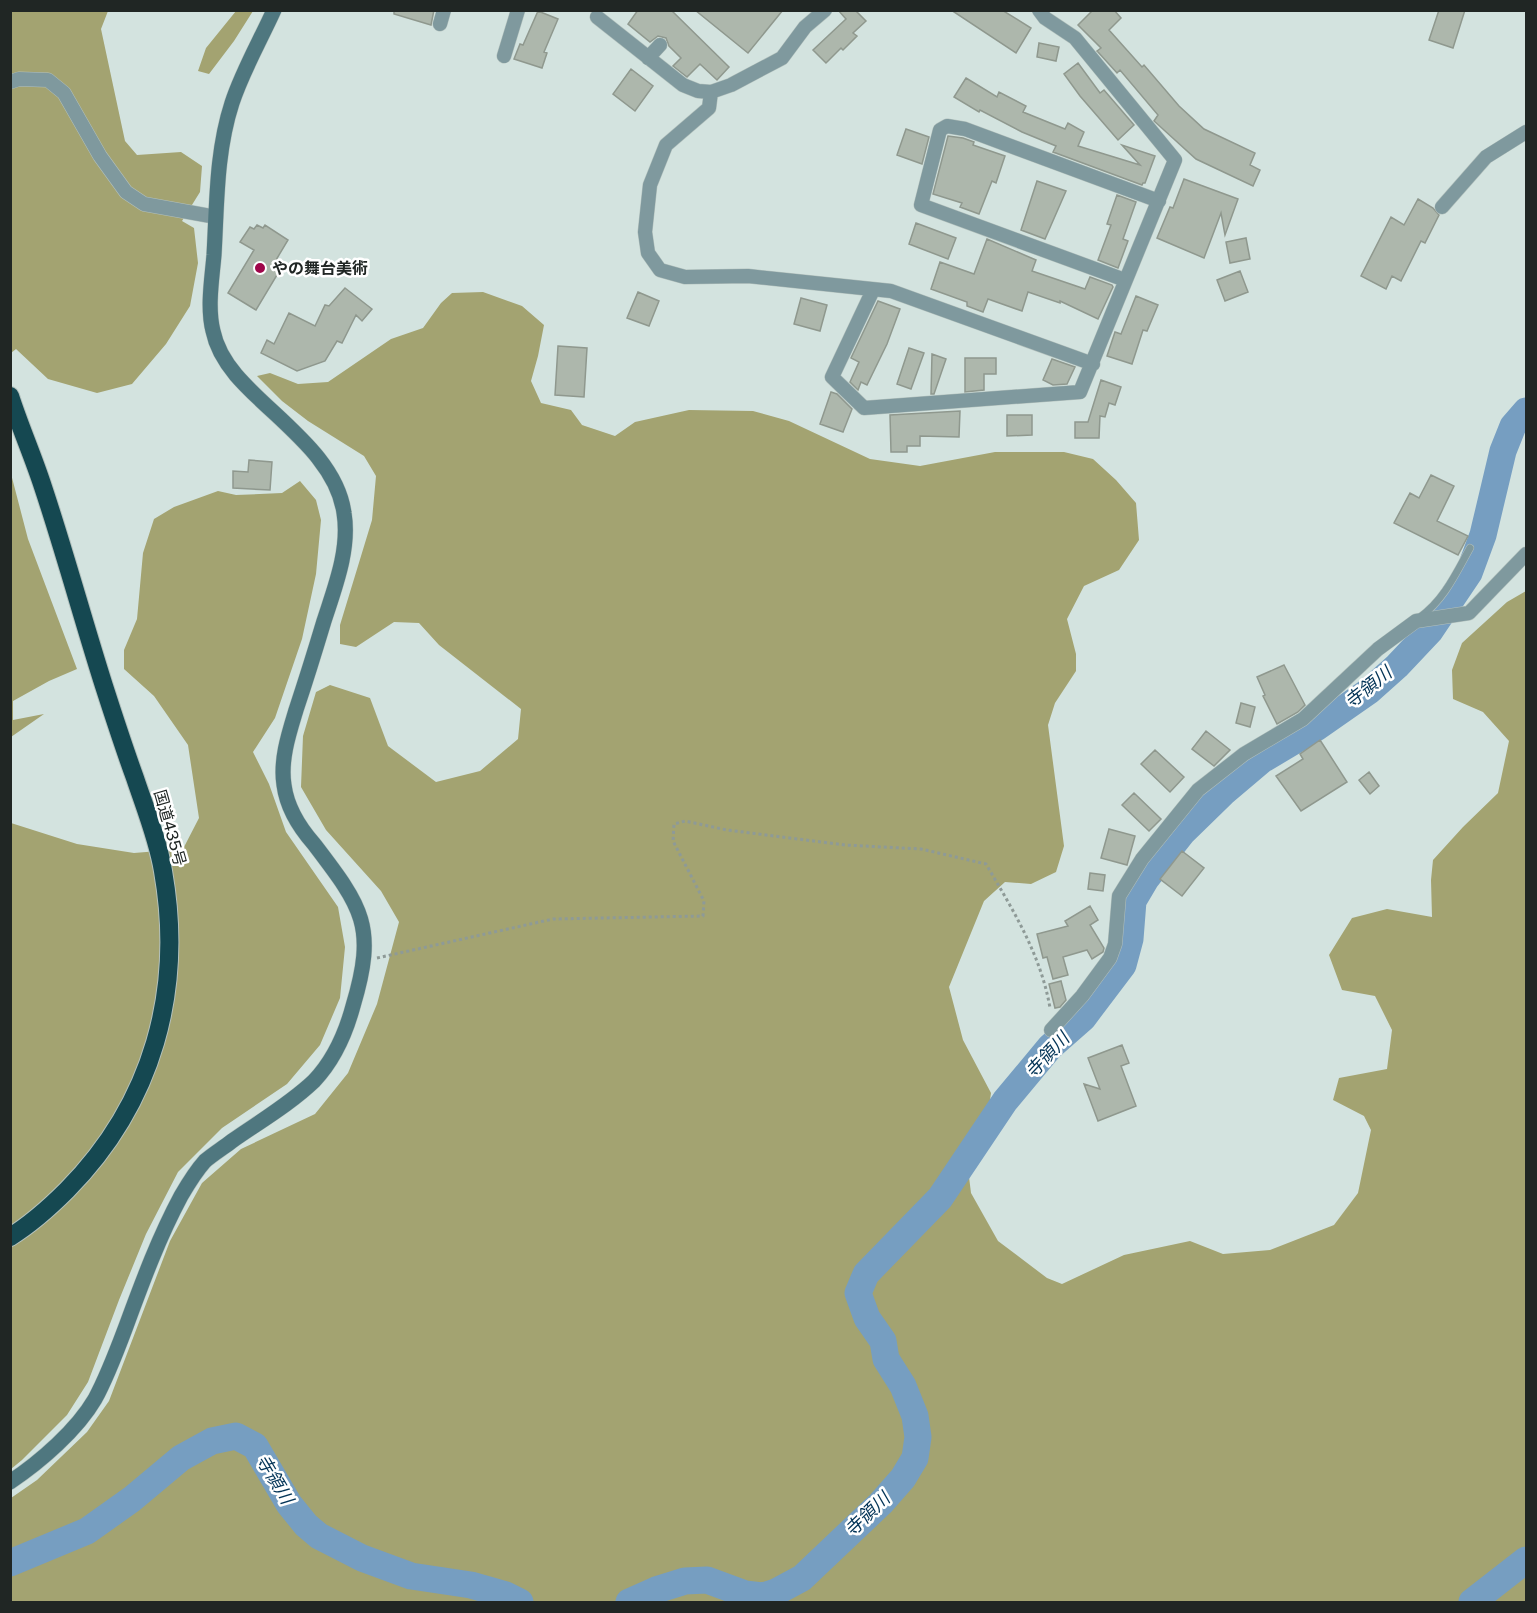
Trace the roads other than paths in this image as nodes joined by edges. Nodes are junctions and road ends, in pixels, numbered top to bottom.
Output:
1 (274, 10) edge
2 (518, 10) edge
3 (825, 10) edge
4 (1039, 10) edge
5 (597, 17) dead end
6 (660, 45) dead end
7 (504, 56) dead end
8 (648, 58) junction
9 (10, 82) edge
10 (711, 92) junction
11 (1527, 132) edge
12 (1159, 201) junction
13 (1442, 207) dead end
14 (216, 217) junction
15 (1125, 280) junction
16 (873, 290) junction
17 (1093, 364) junction
18 (10, 396) edge
19 (1470, 548) dead end
20 (1527, 554) edge
21 (1420, 620) junction
22 (1055, 1027) road end
23 (10, 1237) edge
24 (10, 1482) edge

1 - 14 street
2 - 7 street
3 - 10 street
4 - 12 street
5 - 8 street
6 - 8 street
8 - 10 street
9 - 14 street
10 - 16 street
11 - 13 street
12 - 15 street
12 - 15 street
14 - 24 street
15 - 17 street
16 - 17 street
16 - 17 street
18 - 23 highway, 国道435号
19 - 21 lane
20 - 21 street
21 - 22 street

